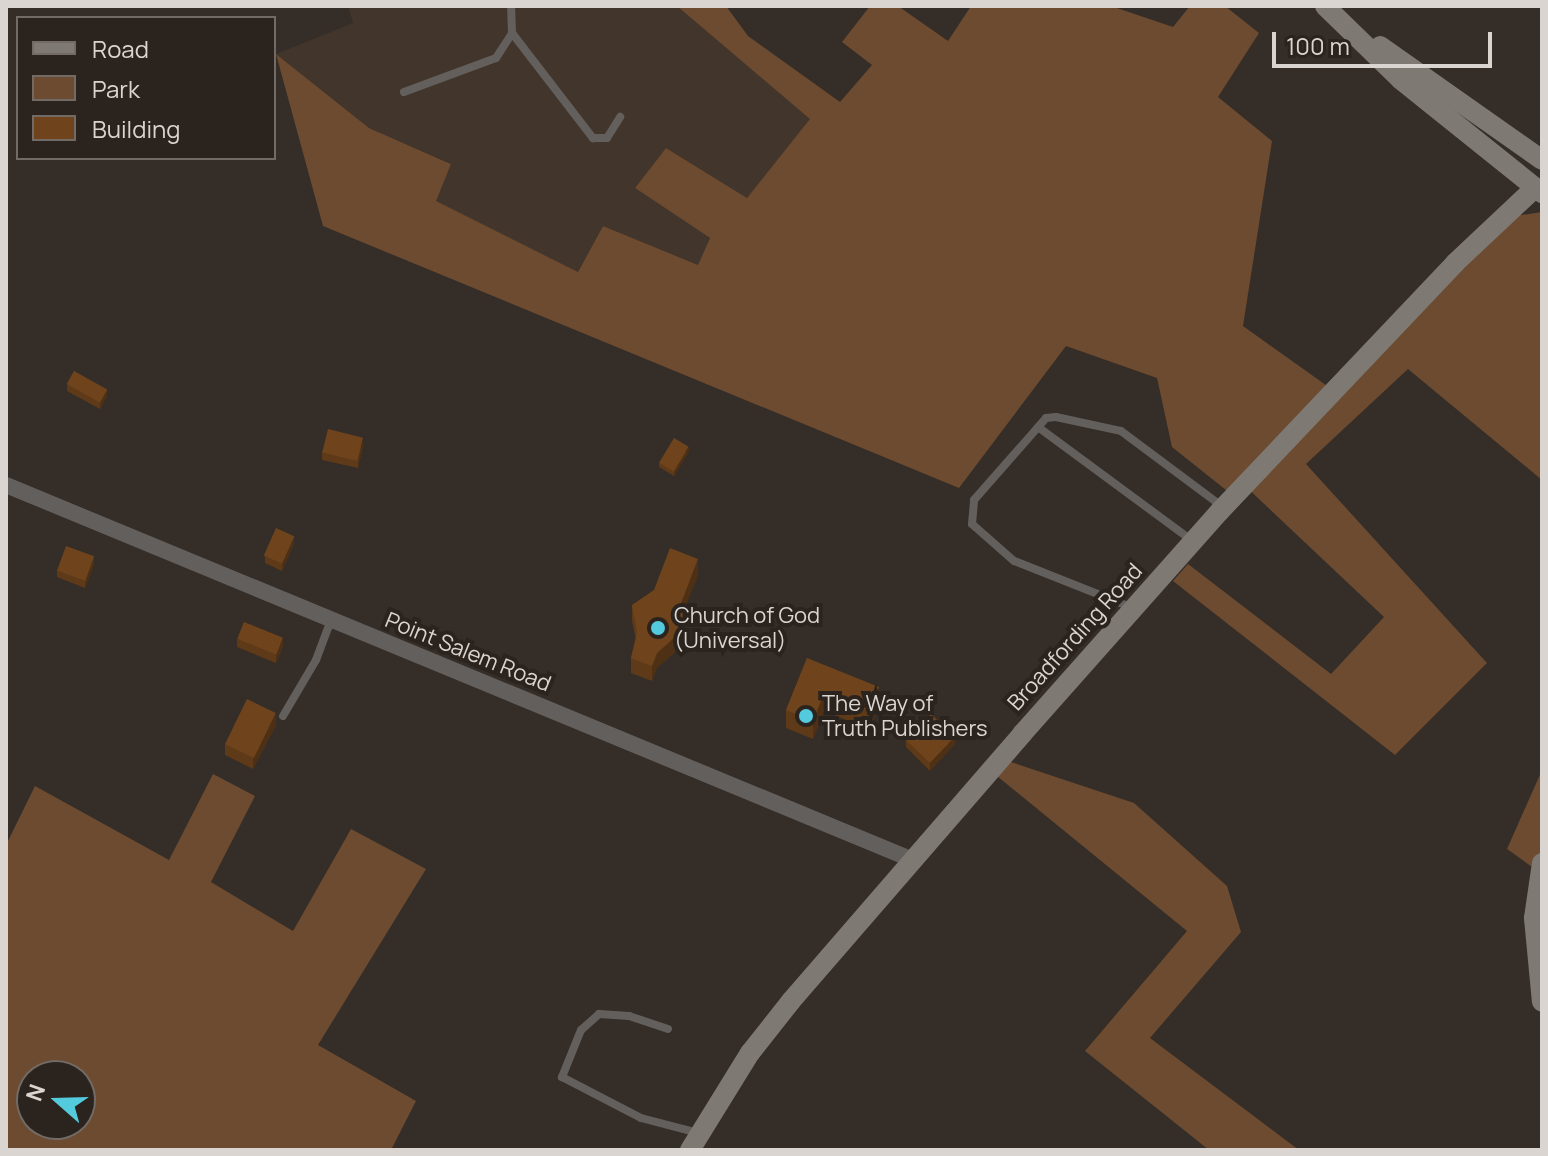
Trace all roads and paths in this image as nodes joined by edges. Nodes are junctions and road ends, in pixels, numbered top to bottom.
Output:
1 (511, 6) edge
2 (1325, 6) edge
3 (1346, 25) junction
4 (512, 33) junction
5 (404, 92) dead end
6 (1463, 101) junction
7 (620, 117) dead end
8 (1542, 160) edge
9 (1540, 191) edge
10 (1038, 427) junction
11 (6, 485) edge
12 (1224, 508) junction
13 (1193, 542) junction
14 (1133, 608) junction
15 (332, 619) junction
16 (283, 716) dead end
17 (913, 860) junction
18 (1542, 863) edge
19 (1542, 1002) edge
20 (668, 1029) dead end
21 (694, 1142) edge

1 - 4 lane
2 - 3 street
3 - 6 street
3 - 9 street
4 - 5 lane
4 - 7 lane
6 - 8 street
6 - 9 street
9 - 12 street, Broadfording Road
10 - 12 lane
10 - 13 lane
10 - 14 lane
11 - 15 street, Point Salem Road
12 - 13 street, Broadfording Road
13 - 14 street, Broadfording Road
14 - 17 street, Broadfording Road
15 - 16 lane
15 - 17 street, Point Salem Road
17 - 21 street, Broadfording Road
18 - 19 street
20 - 21 lane

